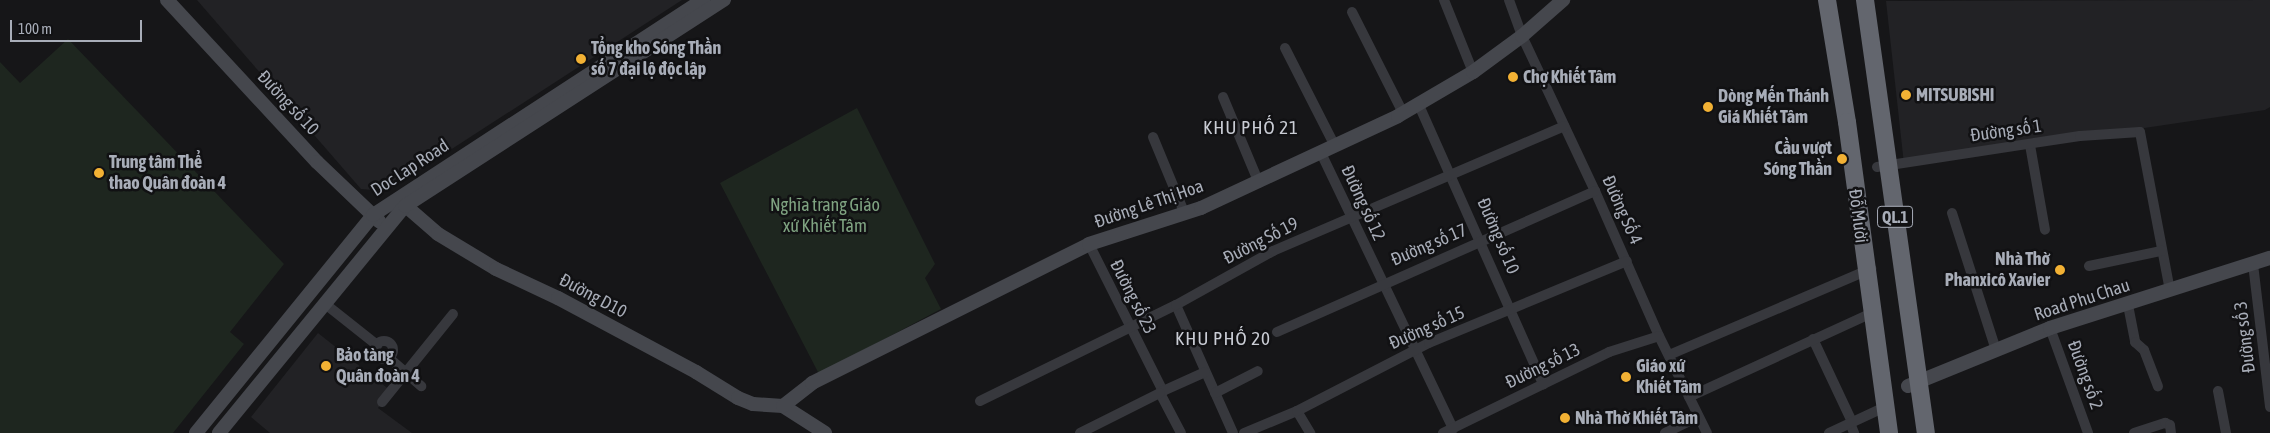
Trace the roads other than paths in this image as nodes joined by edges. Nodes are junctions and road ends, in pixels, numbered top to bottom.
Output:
1 (167, 0) edge
2 (703, 0) edge
3 (724, 0) edge
4 (1444, 0) edge
5 (1508, 0) edge
6 (1564, 0) edge
7 (1816, 0) edge
8 (1826, 0) edge
9 (1836, 0) edge
10 (1857, 0) edge
11 (1864, 0) edge
12 (1352, 12) dead end
13 (1860, 22) junction
14 (1522, 36) junction
15 (1285, 48) dead end
16 (1473, 72) junction
17 (1223, 97) dead end
18 (1418, 103) junction
19 (1403, 112) junction
20 (1847, 122) junction
21 (1564, 126) junction
22 (1153, 137) dead end
23 (1857, 138) junction
24 (2030, 145) junction
25 (1335, 146) junction
26 (1321, 153) junction
27 (1883, 166) junction
28 (1451, 174) junction
29 (1258, 183) junction
30 (1596, 191) junction
31 (401, 202) junction
32 (1184, 212) junction
33 (1952, 213) dead end
34 (373, 215) junction
35 (1352, 217) junction
36 (385, 227) junction
37 (2045, 230) dead end
38 (1481, 241) junction
39 (1089, 244) junction
40 (2161, 250) junction
41 (2270, 258) edge
42 (1627, 261) junction
43 (2253, 264) junction
44 (2089, 266) dead end
45 (1869, 270) junction
46 (1383, 283) junction
47 (2170, 291) junction
48 (324, 303) junction
49 (2128, 305) junction
50 (1176, 306) junction
51 (1508, 311) junction
52 (1876, 311) junction
53 (453, 314) dead end
54 (2050, 328) junction
55 (1131, 329) junction
56 (1277, 332) dead end
57 (1659, 336) junction
58 (1813, 339) junction
59 (1415, 350) junction
60 (1996, 350) junction
61 (1669, 355) junction
62 (1258, 371) dead end
63 (1205, 372) junction
64 (406, 373) junction
65 (1543, 384) junction
66 (1913, 384) junction
67 (421, 386) dead end
68 (2158, 386) dead end
69 (2218, 391) dead end
70 (1161, 392) junction
71 (1215, 393) junction
72 (1689, 397) junction
73 (980, 401) dead end
74 (382, 402) dead end
75 (783, 406) junction
76 (1886, 407) junction
77 (2270, 407) edge
78 (1297, 411) junction
79 (1698, 417) junction
80 (1851, 422) junction
81 (1448, 431) edge
82 (196, 433) edge
83 (219, 433) edge
84 (825, 433) edge
85 (1080, 433) edge
86 (1181, 433) edge
87 (1233, 433) edge
88 (1244, 433) edge
89 (1310, 433) edge
90 (1666, 433) edge
91 (1708, 433) edge
92 (1829, 433) edge
93 (1854, 433) edge
94 (1889, 433) edge
95 (1899, 433) edge
96 (1915, 433) edge
97 (1926, 433) edge
98 (2088, 433) edge
99 (2134, 433) edge
100 (2170, 433) edge
101 (2226, 433) edge

1 - 34 street, Đường số 10
2 - 31 street, Doc Lap Road
3 - 31 street, Doc Lap Road
4 - 16 street
5 - 14 street, Đường Số 4
6 - 14 street, Đường Lê Thị Hoa
7 - 20 highway
8 - 20 highway, Đỗ Mười / QL.1
9 - 23 highway, Đỗ Mười / QL.1
10 - 13 highway, Đỗ Mười / QL.1
11 - 13 highway
11 - 27 highway, Đỗ Mười / QL.1
12 - 19 street
13 - 27 highway, Đỗ Mười / QL.1
14 - 16 street, Đường Lê Thị Hoa
14 - 21 street, Đường Số 4
15 - 25 street, Đường số 12
16 - 18 street, Đường Lê Thị Hoa
17 - 29 street
18 - 19 street, Đường Lê Thị Hoa
18 - 28 street, Đường số 10
19 - 25 street, Đường Lê Thị Hoa
20 - 23 highway
20 - 45 highway, Đỗ Mười / QL.1
21 - 28 street, Đường Số 19
21 - 30 street, Đường Số 4
22 - 32 street
23 - 45 highway, Đỗ Mười / QL.1
24 - 27 street, Đường số 1
24 - 37 street
24 - 40 street, Đường số 1
25 - 26 street, Đường Lê Thị Hoa
26 - 29 street, Đường Lê Thị Hoa
26 - 35 street, Đường số 12
27 - 66 highway, Đỗ Mười / QL.1
28 - 35 street, Đường Số 19
28 - 38 street, Đường số 10
29 - 32 street, Đường Lê Thị Hoa
30 - 38 street, Đường số 17
30 - 42 street, Đường Số 4
31 - 34 street, Doc Lap Road
31 - 36 street, Doc Lap Road
31 - 75 street, Đường D10
32 - 39 street, Đường Lê Thị Hoa
33 - 60 street
34 - 36 street, Đường số 10
34 - 82 street, Doc Lap Road
35 - 46 street, Đường số 12
35 - 50 street, Đường Số 19
36 - 48 street, Doc Lap Road
38 - 46 street, Đường số 17
38 - 51 street, Đường số 10
39 - 55 street, Đường số 23
39 - 75 street, Đường Lê Thị Hoa
40 - 44 street
40 - 47 street
41 - 43 street, Road Phu Chau
42 - 51 street, Đường số 15
42 - 57 street, Đường Số 4
43 - 47 street, Road Phu Chau
43 - 77 street, Đường số 3
45 - 52 highway, Đỗ Mười / QL.1
45 - 61 street
46 - 56 street, Đường số 17
46 - 59 street, Đường số 12
47 - 49 street, Road Phu Chau
48 - 64 street
48 - 83 street, Doc Lap Road
49 - 54 street, Road Phu Chau
49 - 68 street
50 - 55 street, Đường Số 19
50 - 63 street
51 - 59 street, Đường số 15
51 - 65 street, Đường số 10
52 - 58 street
52 - 76 highway, Đỗ Mười / QL.1
52 - 95 highway, Đỗ Mười / QL.1
53 - 64 street
54 - 60 street, Road Phu Chau
54 - 98 street, Đường số 2
55 - 70 street, Đường số 23
55 - 73 street, Đường Số 19
57 - 61 street, Đường Số 4
57 - 65 street, Đường số 13
58 - 72 street
58 - 80 street
59 - 78 street, Đường số 15
59 - 81 street, Đường số 12
60 - 66 street, Road Phu Chau
61 - 72 street, Đường Số 4
62 - 71 street
63 - 70 street
63 - 71 street
64 - 67 street
64 - 74 street
65 - 81 street, Đường số 13
66 - 96 highway, Đỗ Mười / QL.1
66 - 97 highway, Đỗ Mười / QL.1
69 - 101 street
70 - 85 street
70 - 86 street, Đường số 23
71 - 87 street
72 - 79 street, Đường Số 4
75 - 84 street
76 - 80 street
76 - 94 highway, Đỗ Mười / QL.1
78 - 88 street, Đường số 15
78 - 89 street
79 - 90 street
79 - 91 street, Đường Số 4
80 - 92 street
80 - 93 street
99 - 100 street

